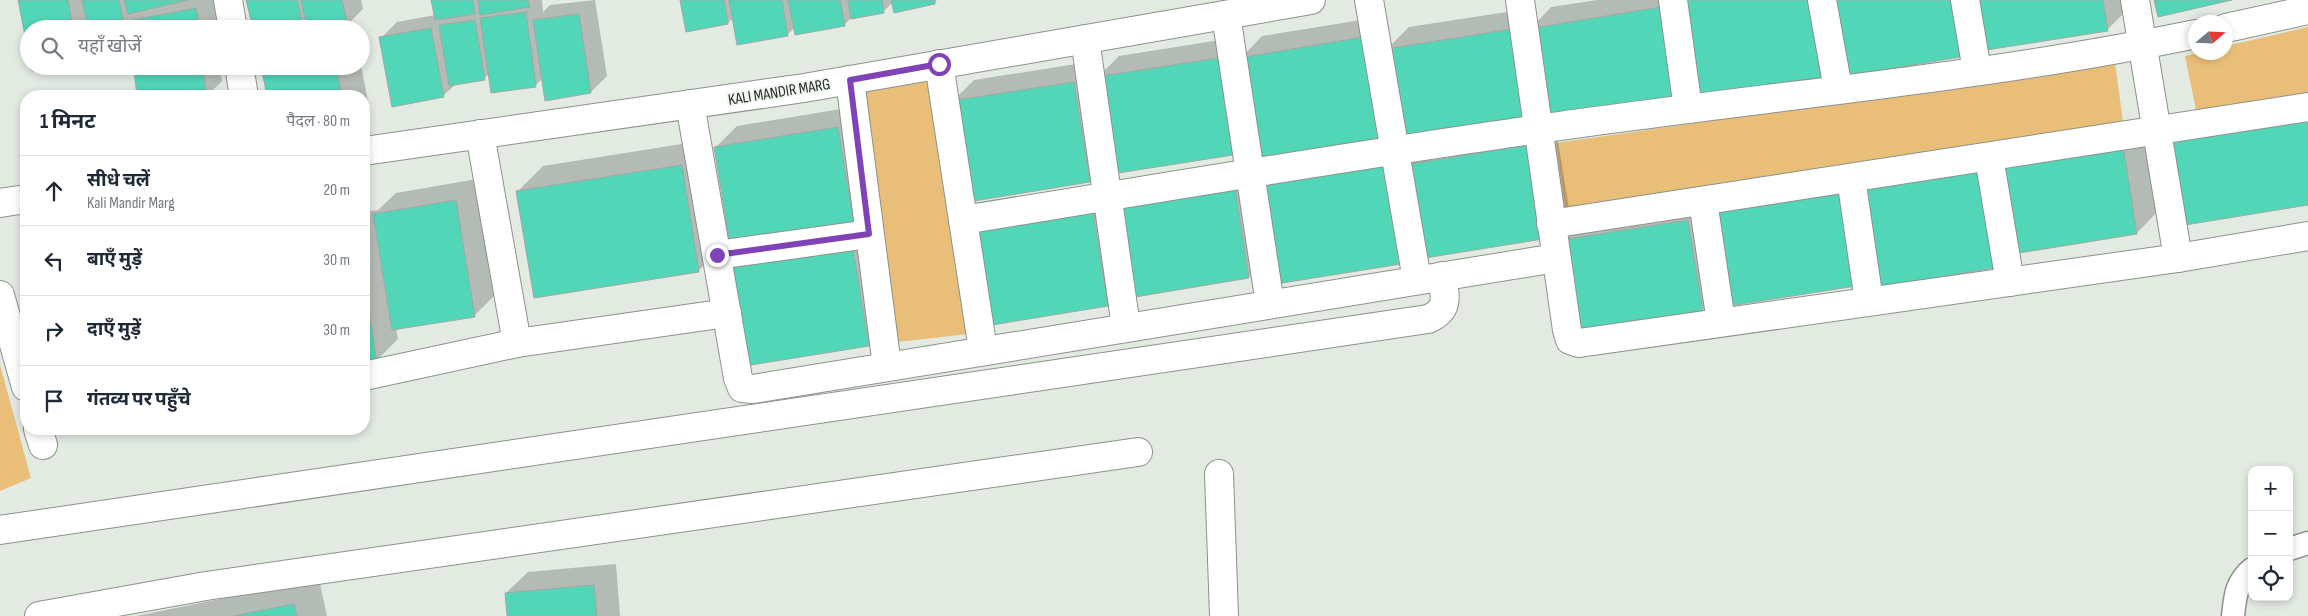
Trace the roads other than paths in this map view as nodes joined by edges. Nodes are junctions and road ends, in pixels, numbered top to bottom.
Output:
1 (228, 0) edge
2 (1311, 0) edge
3 (1369, 0) edge
4 (1520, 0) edge
5 (1673, 0) edge
6 (1822, 0) edge
7 (1965, 0) edge
8 (2135, 0) edge
9 (2303, 7) edge
10 (1226, 15) junction
11 (231, 20) edge
12 (2233, 26) edge
13 (2188, 36) edge
14 (1085, 39) junction
15 (2143, 45) junction
16 (939, 64) junction
17 (1978, 70) junction
18 (240, 75) edge
19 (850, 80) junction
20 (1838, 89) junction
21 (243, 90) edge
22 (690, 104) junction
23 (2308, 107) edge
24 (1688, 109) junction
25 (1538, 129) junction
26 (2158, 132) junction
27 (480, 134) junction
28 (370, 150) edge
29 (1395, 151) junction
30 (1989, 157) junction
31 (1250, 174) junction
32 (1851, 178) junction
33 (1107, 197) junction
34 (20, 200) edge
35 (1703, 201) junction
36 (0, 203) edge
37 (964, 220) junction
38 (1551, 224) junction
39 (869, 234) junction
40 (2308, 236) edge
41 (717, 255) junction
42 (1556, 258) junction
43 (2178, 258) junction
44 (1430, 278) junction
45 (2010, 282) junction
46 (0, 295) edge
47 (1868, 301) junction
48 (1270, 304) junction
49 (728, 313) junction
50 (1721, 322) junction
51 (1126, 327) junction
52 (517, 343) junction
53 (984, 350) junction
54 (20, 366) edge
55 (887, 366) junction
56 (370, 375) edge
57 (1138, 452) dead end
58 (1219, 474) dead end
59 (0, 530) edge
60 (2308, 543) edge
61 (2293, 548) edge
62 (2248, 572) edge
63 (38, 616) edge
64 (1224, 616) edge
65 (2233, 616) edge

1 - 11 street
2 - 10 street, KALI MANDIR MARG
3 - 29 street
4 - 25 street
5 - 24 street
6 - 20 street
7 - 17 street
8 - 15 street
9 - 12 street
10 - 14 street, KALI MANDIR MARG
10 - 31 street
13 - 15 street
14 - 16 street, KALI MANDIR MARG
14 - 33 street
15 - 17 street
15 - 26 street
16 - 19 street, KALI MANDIR MARG
16 - 37 street
17 - 20 street
18 - 21 street
19 - 22 street, KALI MANDIR MARG
19 - 39 street
20 - 24 street
22 - 27 street, KALI MANDIR MARG
22 - 41 street
23 - 26 street
24 - 25 street
25 - 29 street
25 - 38 street
26 - 30 street
26 - 43 street
27 - 28 street, KALI MANDIR MARG
27 - 52 street
29 - 31 street
29 - 44 street
30 - 32 street
30 - 45 street
31 - 33 street
31 - 48 street
32 - 35 street
32 - 47 street
33 - 37 street
33 - 51 street
34 - 36 street
35 - 38 street
35 - 50 street
37 - 53 street
38 - 42 street
39 - 41 street
39 - 55 street
40 - 43 street
41 - 49 street
42 - 44 street
42 - 50 street
43 - 45 street
44 - 48 street
44 - 59 street
45 - 47 street
46 - 54 street
47 - 50 street
48 - 51 street
49 - 52 street
49 - 55 street
51 - 53 street
52 - 56 street
53 - 55 street
57 - 63 street
58 - 64 street
60 - 61 lane
62 - 65 lane

